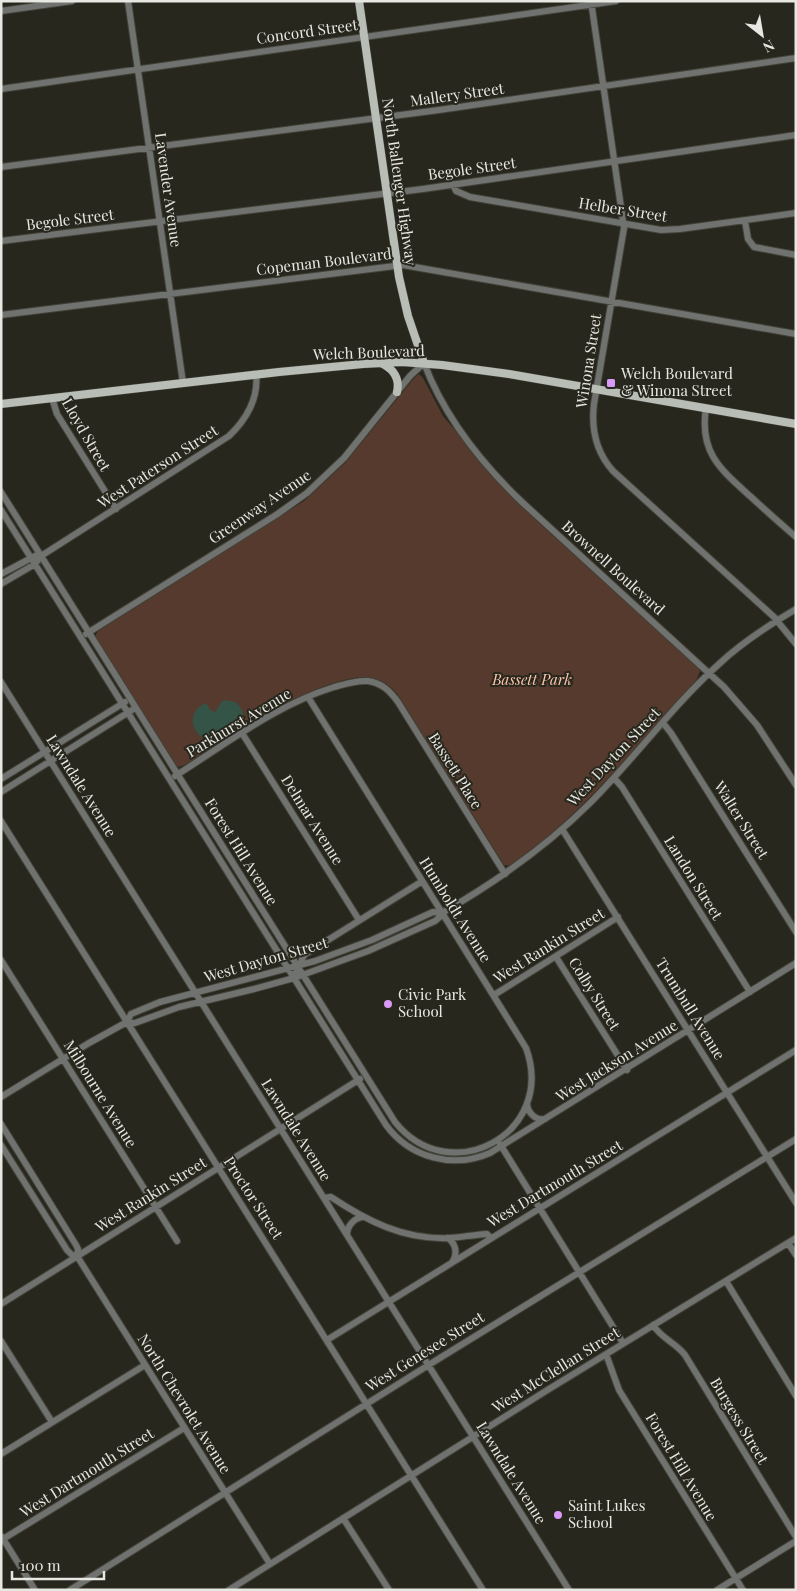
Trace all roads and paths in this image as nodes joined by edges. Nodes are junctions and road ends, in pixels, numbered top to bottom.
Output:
1 (72, 1) edge
2 (128, 1) edge
3 (359, 1) edge
4 (616, 1) edge
5 (591, 3) edge
6 (1, 11) edge
7 (364, 37) junction
8 (796, 58) edge
9 (138, 69) junction
10 (603, 86) junction
11 (1, 89) edge
12 (376, 118) junction
13 (796, 135) edge
14 (149, 147) junction
15 (613, 162) junction
16 (1, 167) edge
17 (453, 184) junction
18 (386, 193) junction
19 (796, 213) edge
20 (744, 220) junction
21 (160, 221) junction
22 (623, 224) junction
23 (1, 241) edge
24 (796, 255) edge
25 (397, 266) junction
26 (170, 294) junction
27 (612, 301) junction
28 (1, 315) edge
29 (796, 334) edge
30 (379, 363) junction
31 (424, 363) junction
32 (256, 374) junction
33 (183, 383) junction
34 (596, 389) junction
35 (397, 392) junction
36 (52, 398) junction
37 (1, 404) edge
38 (706, 408) junction
39 (796, 424) edge
40 (1, 492) edge
41 (116, 509) junction
42 (1, 510) edge
43 (796, 538) edge
44 (41, 556) junction
45 (31, 557) junction
46 (35, 564) junction
47 (1, 574) edge
48 (1, 584) edge
49 (796, 609) edge
50 (777, 620) junction
51 (89, 632) junction
52 (81, 637) junction
53 (796, 644) edge
54 (709, 673) junction
55 (1, 682) edge
56 (380, 684) joint
57 (308, 697) junction
58 (130, 698) junction
59 (122, 703) junction
60 (136, 708) junction
61 (128, 713) junction
62 (663, 723) junction
63 (242, 733) junction
64 (44, 752) junction
65 (50, 761) junction
66 (177, 774) junction
67 (614, 778) junction
68 (1, 779) edge
69 (169, 779) junction
70 (796, 785) edge
71 (1, 792) edge
72 (1, 821) edge
73 (562, 829) junction
74 (237, 869) junction
75 (229, 874) junction
76 (505, 874) junction
77 (421, 882) junction
78 (442, 913) junction
79 (618, 917) junction
80 (360, 920) junction
81 (275, 930) junction
82 (796, 932) edge
83 (267, 934) junction
84 (375, 939) junction
85 (379, 947) junction
86 (556, 956) junction
87 (1, 960) edge
88 (796, 963) edge
89 (298, 966) junction
90 (289, 969) junction
91 (303, 975) junction
92 (294, 978) junction
93 (750, 992) junction
94 (196, 993) junction
95 (494, 996) junction
96 (201, 1001) junction
97 (127, 1022) junction
98 (689, 1030) junction
99 (344, 1041) junction
100 (336, 1046) junction
101 (796, 1050) edge
102 (63, 1059) junction
103 (627, 1070) junction
104 (366, 1076) junction
105 (358, 1080) junction
106 (728, 1093) junction
107 (1, 1097) edge
108 (527, 1104) junction
109 (546, 1119) junction
110 (1, 1124) edge
111 (280, 1129) junction
112 (796, 1139) edge
113 (500, 1144) junction
114 (1, 1145) edge
115 (767, 1156) junction
116 (24, 1161) junction
117 (14, 1166) junction
118 (219, 1167) junction
119 (324, 1198) junction
120 (796, 1203) edge
121 (156, 1207) junction
122 (540, 1208) junction
123 (363, 1217) junction
124 (347, 1235) junction
125 (448, 1238) junction
126 (491, 1238) junction
127 (796, 1238) edge
128 (177, 1241) dead end
129 (788, 1243) junction
130 (796, 1255) edge
131 (77, 1256) junction
132 (453, 1262) junction
133 (579, 1271) junction
134 (726, 1281) junction
135 (388, 1301) junction
136 (1, 1304) edge
137 (653, 1325) junction
138 (327, 1340) junction
139 (1, 1341) edge
140 (623, 1343) junction
141 (606, 1354) junction
142 (145, 1365) junction
143 (428, 1365) junction
144 (796, 1396) edge
145 (366, 1404) junction
146 (52, 1422) junction
147 (184, 1428) junction
148 (473, 1436) junction
149 (1, 1454) edge
150 (411, 1475) junction
151 (225, 1492) junction
152 (344, 1518) junction
153 (2, 1537) edge
154 (796, 1537) edge
155 (796, 1542) edge
156 (270, 1564) junction
157 (735, 1579) junction
158 (35, 1590) edge
159 (70, 1590) edge
160 (229, 1590) edge
161 (388, 1590) edge
162 (483, 1590) edge
163 (569, 1590) edge
164 (717, 1590) edge
165 (742, 1590) edge

1 - 6 street
2 - 9 street, Lavender Avenue
3 - 7 main road, North Ballenger Highway
4 - 5 street, Concord Street
5 - 7 street, Concord Street
5 - 10 street, Winona Street
7 - 9 street, Concord Street
7 - 12 main road, North Ballenger Highway
8 - 10 street, Mallery Street
9 - 11 street, Concord Street
9 - 14 street, Lavender Avenue
10 - 12 street, Mallery Street
10 - 15 street, Winona Street
12 - 14 street, Mallery Street
12 - 18 main road, North Ballenger Highway
13 - 15 street, Begole Street
14 - 16 street, Mallery Street
14 - 21 street, Lavender Avenue
15 - 17 street, Begole Street
15 - 22 street, Winona Street
17 - 18 street, Begole Street
17 - 22 street, Helber Street
18 - 21 street, Begole Street
18 - 25 main road, North Ballenger Highway
19 - 20 street, Helber Street
20 - 22 street, Helber Street
20 - 24 street
21 - 23 street, Begole Street
21 - 26 street, Lavender Avenue
22 - 27 street, Winona Street
25 - 26 street, Copeman Boulevard
25 - 27 street, Copeman Boulevard
25 - 31 main road, North Ballenger Highway
26 - 28 street, Copeman Boulevard
26 - 33 street, Lavender Avenue
27 - 29 street, Copeman Boulevard
27 - 34 street, Winona Street
30 - 31 main road, Welch Boulevard
30 - 32 main road, Welch Boulevard
30 - 35 main road
31 - 34 main road, Welch Boulevard
31 - 35 street, Greenway Avenue
31 - 54 street, Brownell Boulevard
32 - 33 main road, Welch Boulevard
32 - 41 street, West Paterson Street
33 - 36 main road, Welch Boulevard
34 - 38 main road, Welch Boulevard
34 - 50 street, Winona Street
35 - 51 street, Greenway Avenue
36 - 37 main road, Welch Boulevard
36 - 41 street, Lloyd Street
38 - 39 main road, Welch Boulevard
38 - 43 street
40 - 44 street, Forest Hill Avenue
41 - 44 street, West Paterson Street
42 - 45 street, Forest Hill Avenue
44 - 45 street, West Paterson Street
44 - 46 street, West Paterson Street
44 - 51 street, Forest Hill Avenue
45 - 46 street, Forest Hill Avenue
45 - 47 street, West Paterson Street
46 - 48 street, West Paterson Street
46 - 52 street, Forest Hill Avenue
49 - 50 street, West Dayton Street
50 - 53 street, Winona Street
50 - 54 street, West Dayton Street
51 - 52 street, Greenway Avenue
51 - 58 street, Forest Hill Avenue
52 - 59 street, Forest Hill Avenue
54 - 62 street, West Dayton Street
54 - 70 street, Brownell Boulevard
55 - 64 street, Lawndale Avenue
56 - 57 street, Parkhurst Avenue
56 - 76 street, Bassett Place
57 - 63 street, Parkhurst Avenue
57 - 77 street, Humboldt Avenue
58 - 59 street
58 - 60 street, Forest Hill Avenue
59 - 61 street, Forest Hill Avenue
59 - 64 street
60 - 61 street
60 - 66 street, Forest Hill Avenue
61 - 65 street
61 - 69 street, Forest Hill Avenue
62 - 67 street, West Dayton Street
62 - 82 street, Walter Street
63 - 66 street, Parkhurst Avenue
63 - 80 street, Delmar Avenue
64 - 65 street, Lawndale Avenue
64 - 68 street
65 - 71 street
65 - 94 street, Lawndale Avenue
66 - 69 street, Parkhurst Avenue
66 - 74 street, Forest Hill Avenue
67 - 73 street, West Dayton Street
67 - 93 street, Landon Street
69 - 75 street, Forest Hill Avenue
72 - 97 street, Proctor Street
73 - 76 street, West Dayton Street
73 - 79 street, Trumbull Avenue
74 - 75 street
74 - 81 street, Forest Hill Avenue
75 - 83 street, Forest Hill Avenue
76 - 78 street, West Dayton Street
77 - 78 street, Humboldt Avenue
77 - 80 street
78 - 84 street, West Dayton Street
78 - 85 street, West Dayton Street
78 - 95 street, Humboldt Avenue
79 - 86 street, West Rankin Street
79 - 98 street, Trumbull Avenue
80 - 89 street
81 - 83 street
81 - 89 street, Forest Hill Avenue
83 - 90 street, Forest Hill Avenue
84 - 85 street
84 - 89 street, West Dayton Street
85 - 91 street, West Dayton Street
86 - 95 street, West Rankin Street
86 - 103 street, Colby Street
87 - 102 street, Milbourne Avenue
88 - 93 street, West Jackson Avenue
89 - 90 street, West Dayton Street
89 - 91 street, Forest Hill Avenue
89 - 92 street
90 - 92 street, Forest Hill Avenue
90 - 94 street, West Dayton Street
91 - 92 street, West Dayton Street
91 - 99 street, Forest Hill Avenue
92 - 96 street, West Dayton Street
92 - 100 street, Forest Hill Avenue
93 - 98 street, West Jackson Avenue
94 - 96 street, Lawndale Avenue
94 - 97 street, West Dayton Street
95 - 108 street, Humboldt Avenue
96 - 97 street, West Dayton Street
96 - 111 street, Lawndale Avenue
97 - 102 street, West Dayton Street
97 - 118 street, Proctor Street
98 - 103 street, West Jackson Avenue
98 - 106 street, Trumbull Avenue
99 - 100 street
99 - 104 street, Forest Hill Avenue
100 - 105 street, Forest Hill Avenue
101 - 106 street, West Dartmouth Street
102 - 107 street, West Dayton Street
102 - 121 street, Milbourne Avenue
103 - 109 street, West Jackson Avenue
104 - 105 street, West Rankin Street
104 - 113 street, Forest Hill Avenue
105 - 111 street, West Rankin Street
105 - 113 street, Forest Hill Avenue
106 - 115 street, Trumbull Avenue
106 - 122 street, West Dartmouth Street
108 - 109 street
108 - 113 street, Humboldt Avenue
109 - 113 street, West Jackson Avenue
110 - 116 street, North Chevrolet Avenue
111 - 118 street, West Rankin Street
111 - 119 street, Lawndale Avenue
112 - 115 street, West Genesee Street
113 - 122 street
114 - 117 street, North Chevrolet Avenue
115 - 120 street, Trumbull Avenue
115 - 133 street, West Genesee Street
116 - 117 street
116 - 131 street, North Chevrolet Avenue
117 - 131 street, North Chevrolet Avenue
118 - 121 street, West Rankin Street
118 - 138 street, Proctor Street
119 - 123 street
119 - 124 street, Lawndale Avenue
121 - 128 street, Milbourne Avenue
121 - 131 street, West Rankin Street
122 - 126 street, West Dartmouth Street
122 - 133 street
123 - 124 street
123 - 125 street
124 - 135 street, Lawndale Avenue
125 - 126 street
125 - 132 street
126 - 132 street, West Dartmouth Street
127 - 129 street, West McClellan Street
129 - 130 street
129 - 134 street, West McClellan Street
131 - 136 street, West Rankin Street
131 - 142 street, North Chevrolet Avenue
132 - 135 street, West Dartmouth Street
133 - 140 street
133 - 143 street, West Genesee Street
134 - 137 street, West McClellan Street
134 - 144 street
135 - 138 street, West Dartmouth Street
135 - 143 street, Lawndale Avenue
137 - 140 street, West McClellan Street
137 - 154 street, Burgess Street
138 - 145 street, Proctor Street
139 - 146 street
140 - 141 street, West McClellan Street
141 - 148 street, West McClellan Street
141 - 157 street, Forest Hill Avenue
142 - 146 street
142 - 147 street, North Chevrolet Avenue
143 - 145 street, West Genesee Street
143 - 148 street, Lawndale Avenue
145 - 150 street, Proctor Street
145 - 151 street, West Genesee Street
146 - 149 street
147 - 151 street, North Chevrolet Avenue
147 - 153 street, West Dartmouth Street
148 - 150 street, West McClellan Street
148 - 163 street, Lawndale Avenue
150 - 152 street, West McClellan Street
150 - 162 street, Proctor Street
151 - 156 street, North Chevrolet Avenue
151 - 159 street, West Genesee Street
152 - 156 street, West McClellan Street
152 - 161 street
153 - 158 street
155 - 157 street
156 - 160 street, West McClellan Street
157 - 164 street
157 - 165 street, Forest Hill Avenue

